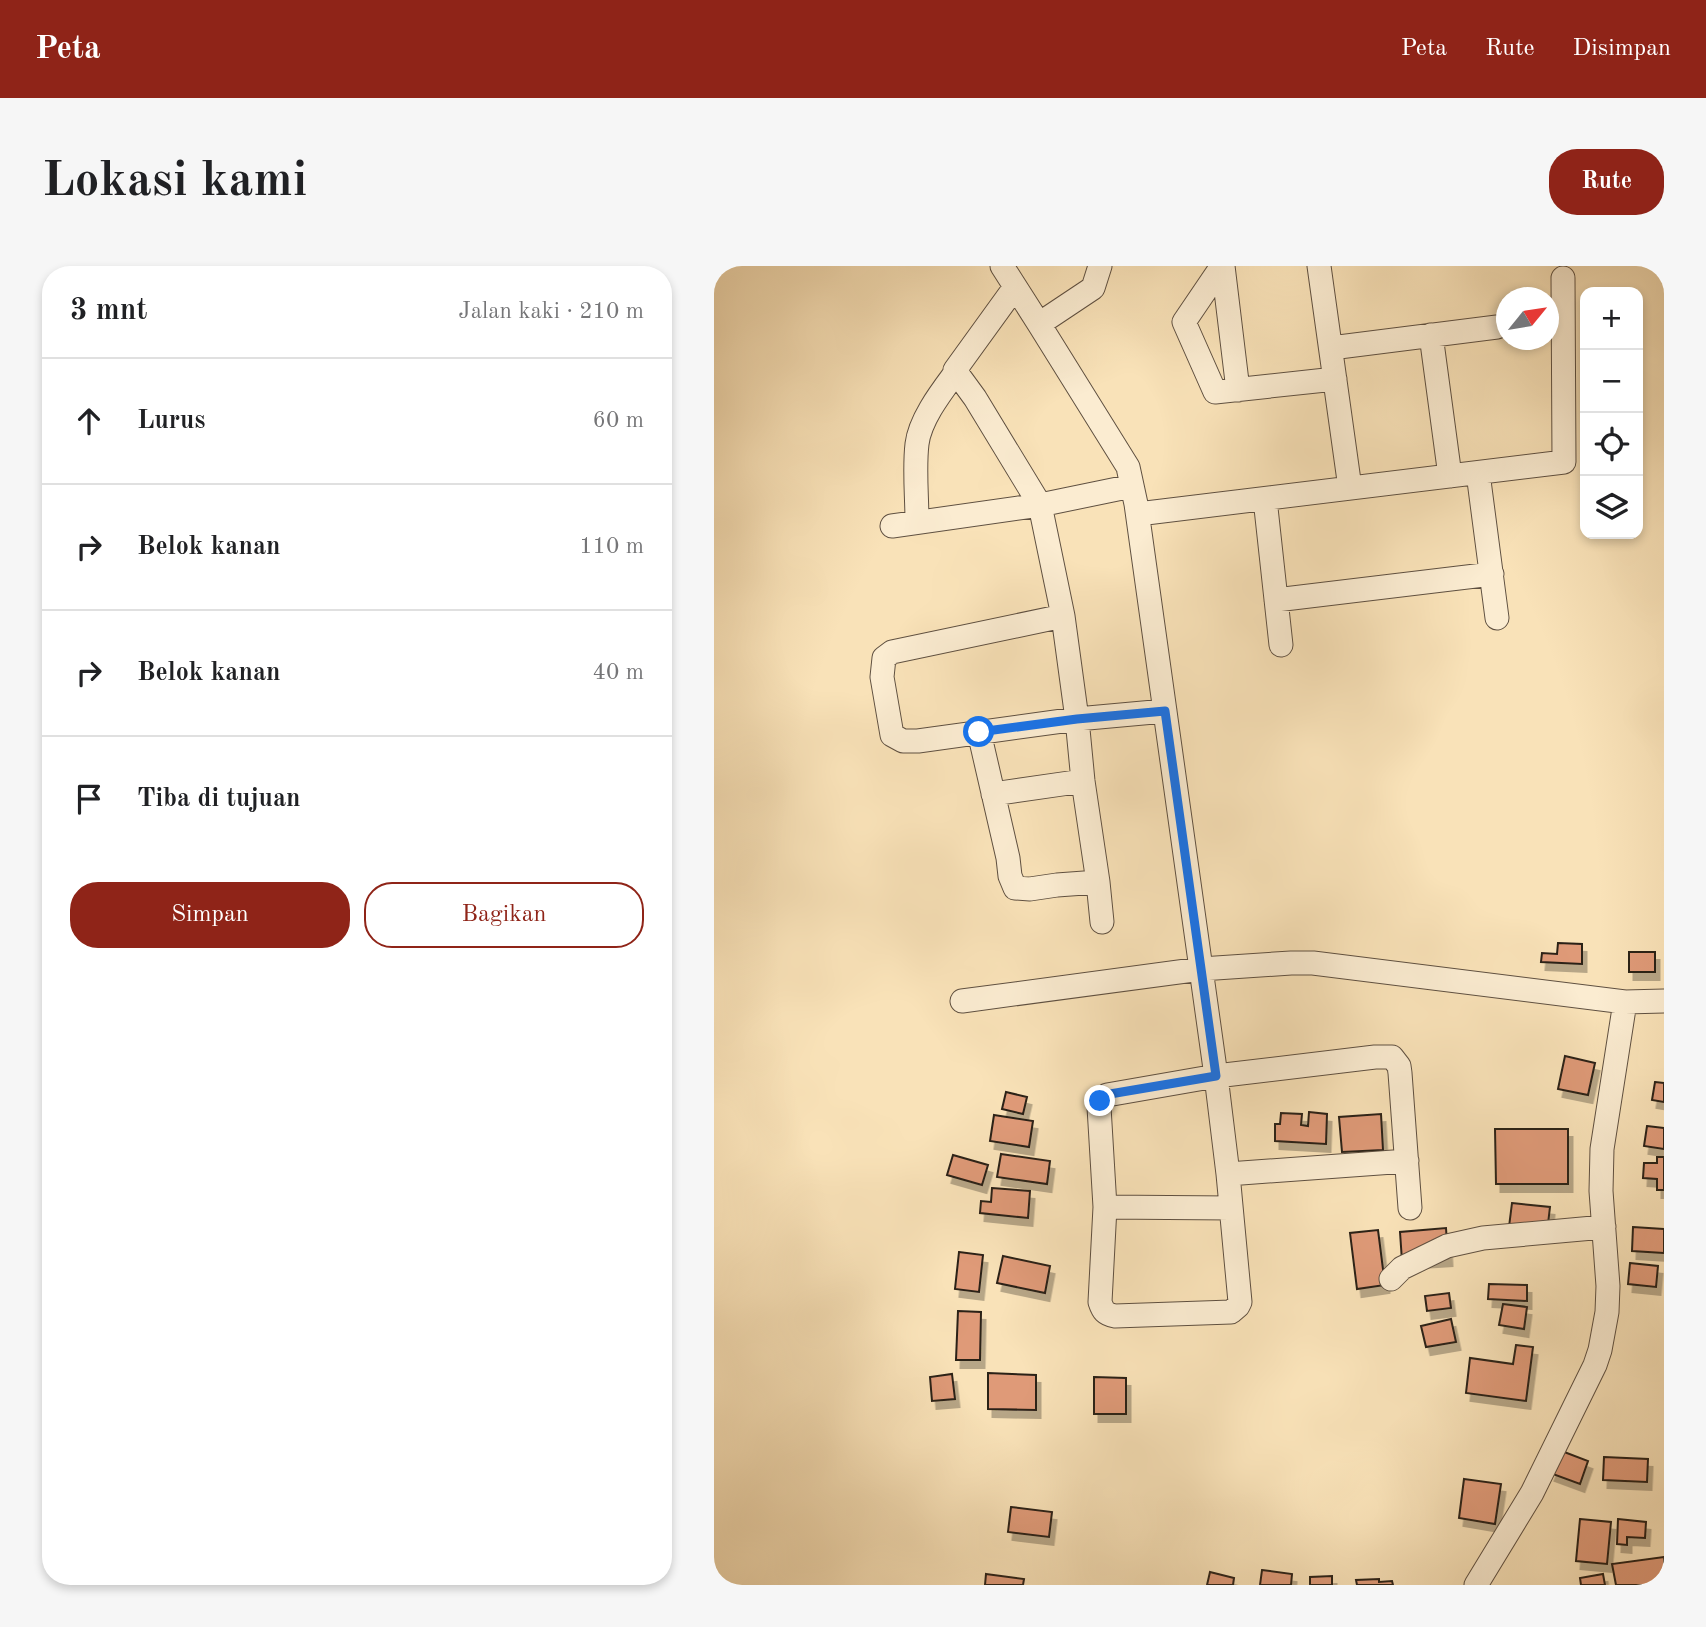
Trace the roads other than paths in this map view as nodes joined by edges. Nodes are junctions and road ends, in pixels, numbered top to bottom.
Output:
1 (1002, 266) edge
2 (1100, 266) edge
3 (1223, 266) edge
4 (1319, 266) edge
5 (1563, 278) dead end
6 (1015, 287) junction
7 (1040, 324) junction
8 (1496, 327) edge
9 (1431, 335) junction
10 (1331, 348) junction
11 (956, 372) junction
12 (1335, 379) junction
13 (1238, 390) junction
14 (1478, 473) junction
15 (1450, 476) junction
16 (1132, 486) junction
17 (1350, 488) junction
18 (1265, 499) junction
19 (1040, 505) junction
20 (1138, 514) junction
21 (917, 522) junction
22 (892, 526) dead end
23 (1492, 574) junction
24 (1276, 600) junction
25 (1063, 616) junction
26 (1497, 618) dead end
27 (1281, 645) dead end
28 (1165, 711) junction
29 (1077, 719) junction
30 (979, 732) junction
31 (1083, 782) junction
32 (993, 794) junction
33 (1098, 882) junction
34 (1102, 922) dead end
35 (1201, 969) junction
36 (962, 1001) dead end
37 (1664, 1001) edge
38 (1625, 1002) junction
39 (1216, 1076) junction
40 (1407, 1160) junction
41 (1228, 1174) junction
42 (1105, 1207) junction
43 (1231, 1208) junction
44 (1410, 1208) dead end
45 (1604, 1227) junction
46 (1391, 1279) dead end
47 (1476, 1585) edge

1 - 6 street
2 - 7 street
3 - 13 street
3 - 13 street
4 - 10 street
5 - 14 street
6 - 7 street
6 - 11 street
7 - 16 street
8 - 9 street
9 - 10 street
9 - 15 street
10 - 12 street
11 - 19 street
11 - 21 street
12 - 13 street
12 - 17 street
14 - 15 street
14 - 23 street
15 - 17 street
16 - 19 street
16 - 20 street
17 - 18 street
18 - 20 street
18 - 24 street
19 - 21 street
19 - 25 street
20 - 28 street
21 - 22 street
23 - 24 street
23 - 26 street
24 - 27 street
25 - 29 street
25 - 30 street
28 - 29 street
28 - 35 street
29 - 30 street
29 - 31 street
30 - 32 street
31 - 32 street
31 - 33 street
32 - 33 street
33 - 34 street
35 - 36 street
35 - 38 street
35 - 39 street
37 - 38 street
38 - 45 street
39 - 40 street
39 - 41 street
39 - 42 street
40 - 41 street
40 - 44 street
41 - 43 street
42 - 43 street
42 - 43 street
45 - 46 street
45 - 47 street

